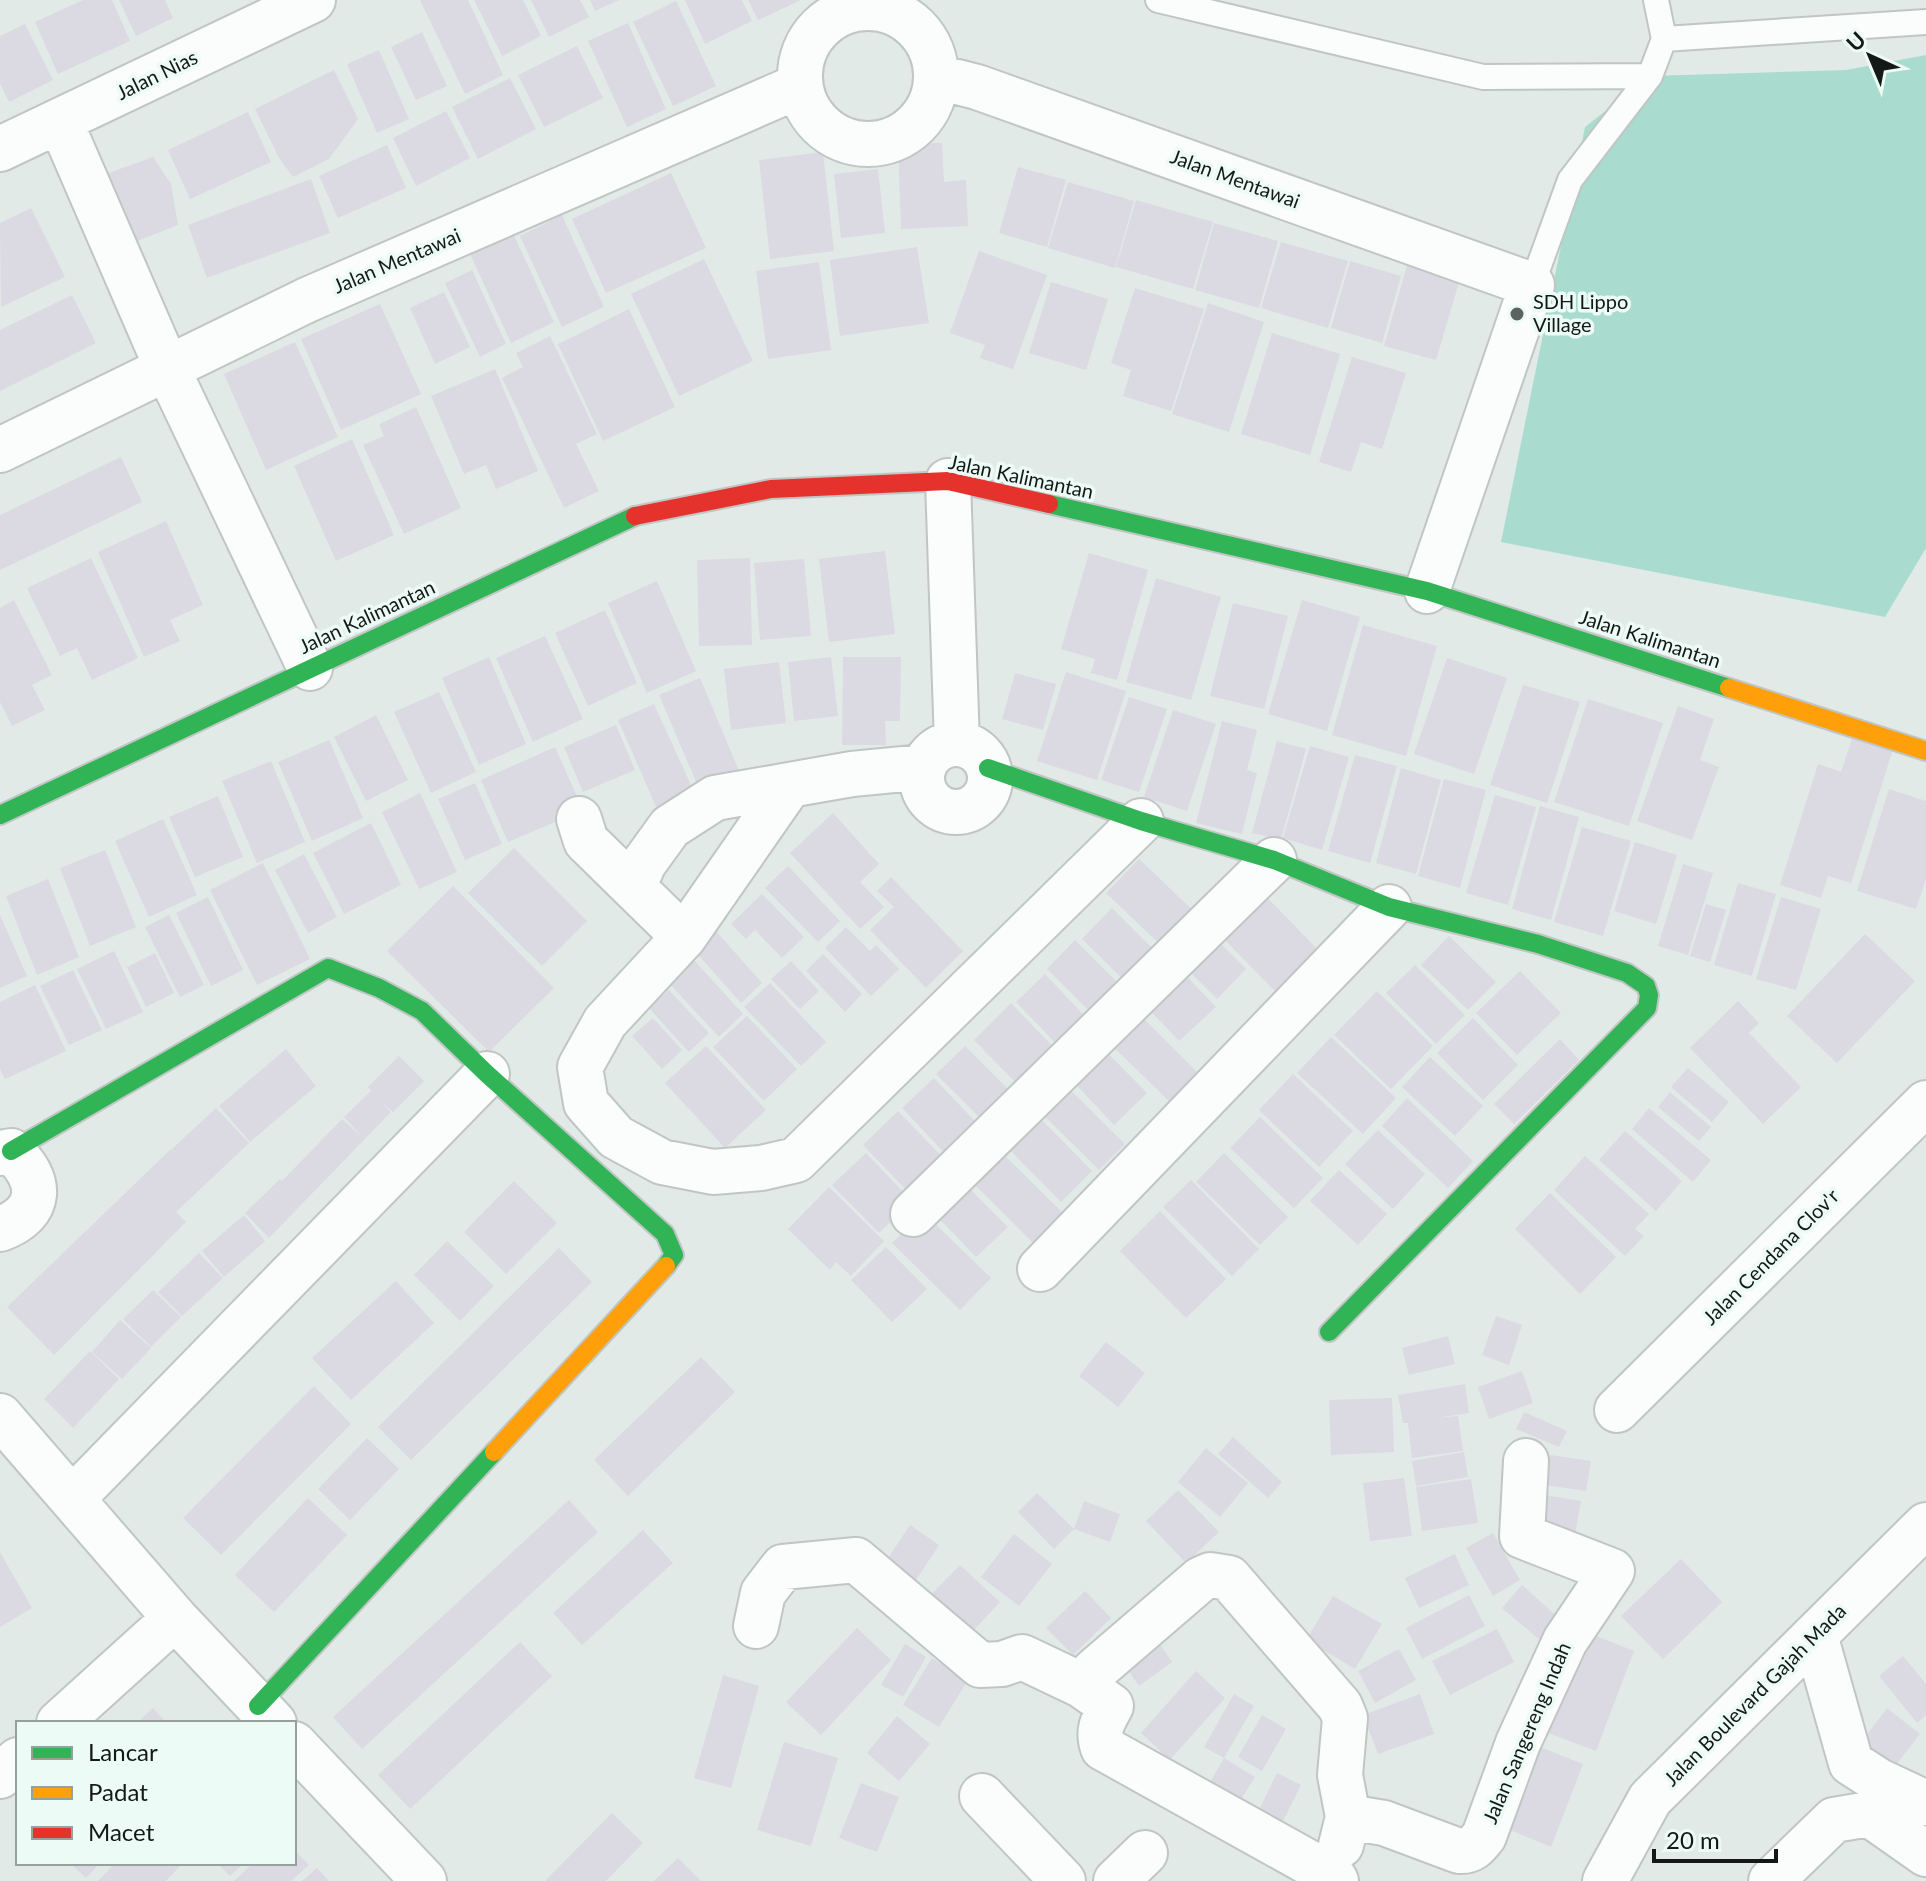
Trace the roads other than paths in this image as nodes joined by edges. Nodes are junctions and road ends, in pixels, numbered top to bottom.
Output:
1 (313, 0) edge
2 (1158, 0) edge
3 (1656, 0) edge
4 (905, 10) edge
5 (1926, 22) edge
6 (1664, 39) junction
7 (1650, 76) junction
8 (938, 77) junction
9 (799, 86) junction
10 (60, 121) junction
11 (0, 149) edge
12 (1532, 285) junction
13 (167, 368) junction
14 (0, 450) edge
15 (948, 481) junction
16 (1427, 591) junction
17 (310, 668) junction
18 (1926, 751) edge
19 (956, 759) junction
20 (789, 786) junction
21 (0, 815) edge
22 (579, 819) dead end
23 (1141, 821) junction
24 (1274, 860) junction
25 (634, 886) junction
26 (1389, 907) junction
27 (684, 937) junction
28 (487, 1074) junction
29 (1926, 1103) edge
30 (5, 1152) edge
31 (913, 1214) dead end
32 (0, 1229) edge
33 (1040, 1269) dead end
34 (1329, 1332) dead end
35 (1617, 1410) dead end
36 (0, 1416) edge
37 (1526, 1461) dead end
38 (72, 1499) junction
39 (1926, 1525) edge
40 (175, 1618) junction
41 (756, 1626) dead end
42 (1815, 1635) junction
43 (1081, 1685) junction
44 (266, 1714) edge
45 (61, 1721) edge
46 (296, 1746) edge
47 (16, 1762) edge
48 (0, 1776) edge
49 (982, 1796) dead end
50 (1912, 1796) edge
51 (1348, 1817) junction
52 (1926, 1854) edge
53 (1332, 1879) edge
54 (424, 1881) edge
55 (1063, 1881) edge
56 (1605, 1881) edge
57 (1771, 1881) edge

1 - 10 street, Jalan Nias
2 - 7 lane
3 - 6 lane
4 - 8 street
4 - 9 street
5 - 6 lane
6 - 7 lane
7 - 12 lane
8 - 9 street
8 - 12 street, Jalan Mentawai
9 - 13 street, Jalan Mentawai
10 - 11 street, Jalan Nias
10 - 13 street
12 - 16 street
13 - 14 street, Jalan Mentawai
13 - 17 street
15 - 16 street, Jalan Kalimantan
15 - 17 street, Jalan Kalimantan
15 - 19 street
16 - 18 street, Jalan Kalimantan
17 - 21 street, Jalan Kalimantan
19 - 20 street
19 - 23 street
20 - 25 street
20 - 27 street
22 - 25 street
23 - 24 street
23 - 27 street
24 - 26 street
24 - 31 street
25 - 27 street
26 - 33 street
26 - 34 street
28 - 30 street
28 - 38 street
28 - 44 street
29 - 35 street, Jalan Cendana Clov'r
30 - 32 street
36 - 38 street
37 - 51 street, Jalan Sangereng Indah
38 - 40 street
39 - 42 street, Jalan Boulevard Gajah Mada
40 - 44 street
40 - 45 street
41 - 43 street
42 - 50 street
42 - 56 street, Jalan Boulevard Gajah Mada
43 - 51 street
43 - 53 street
46 - 54 street
47 - 48 street
49 - 55 street
51 - 53 street
52 - 57 street

